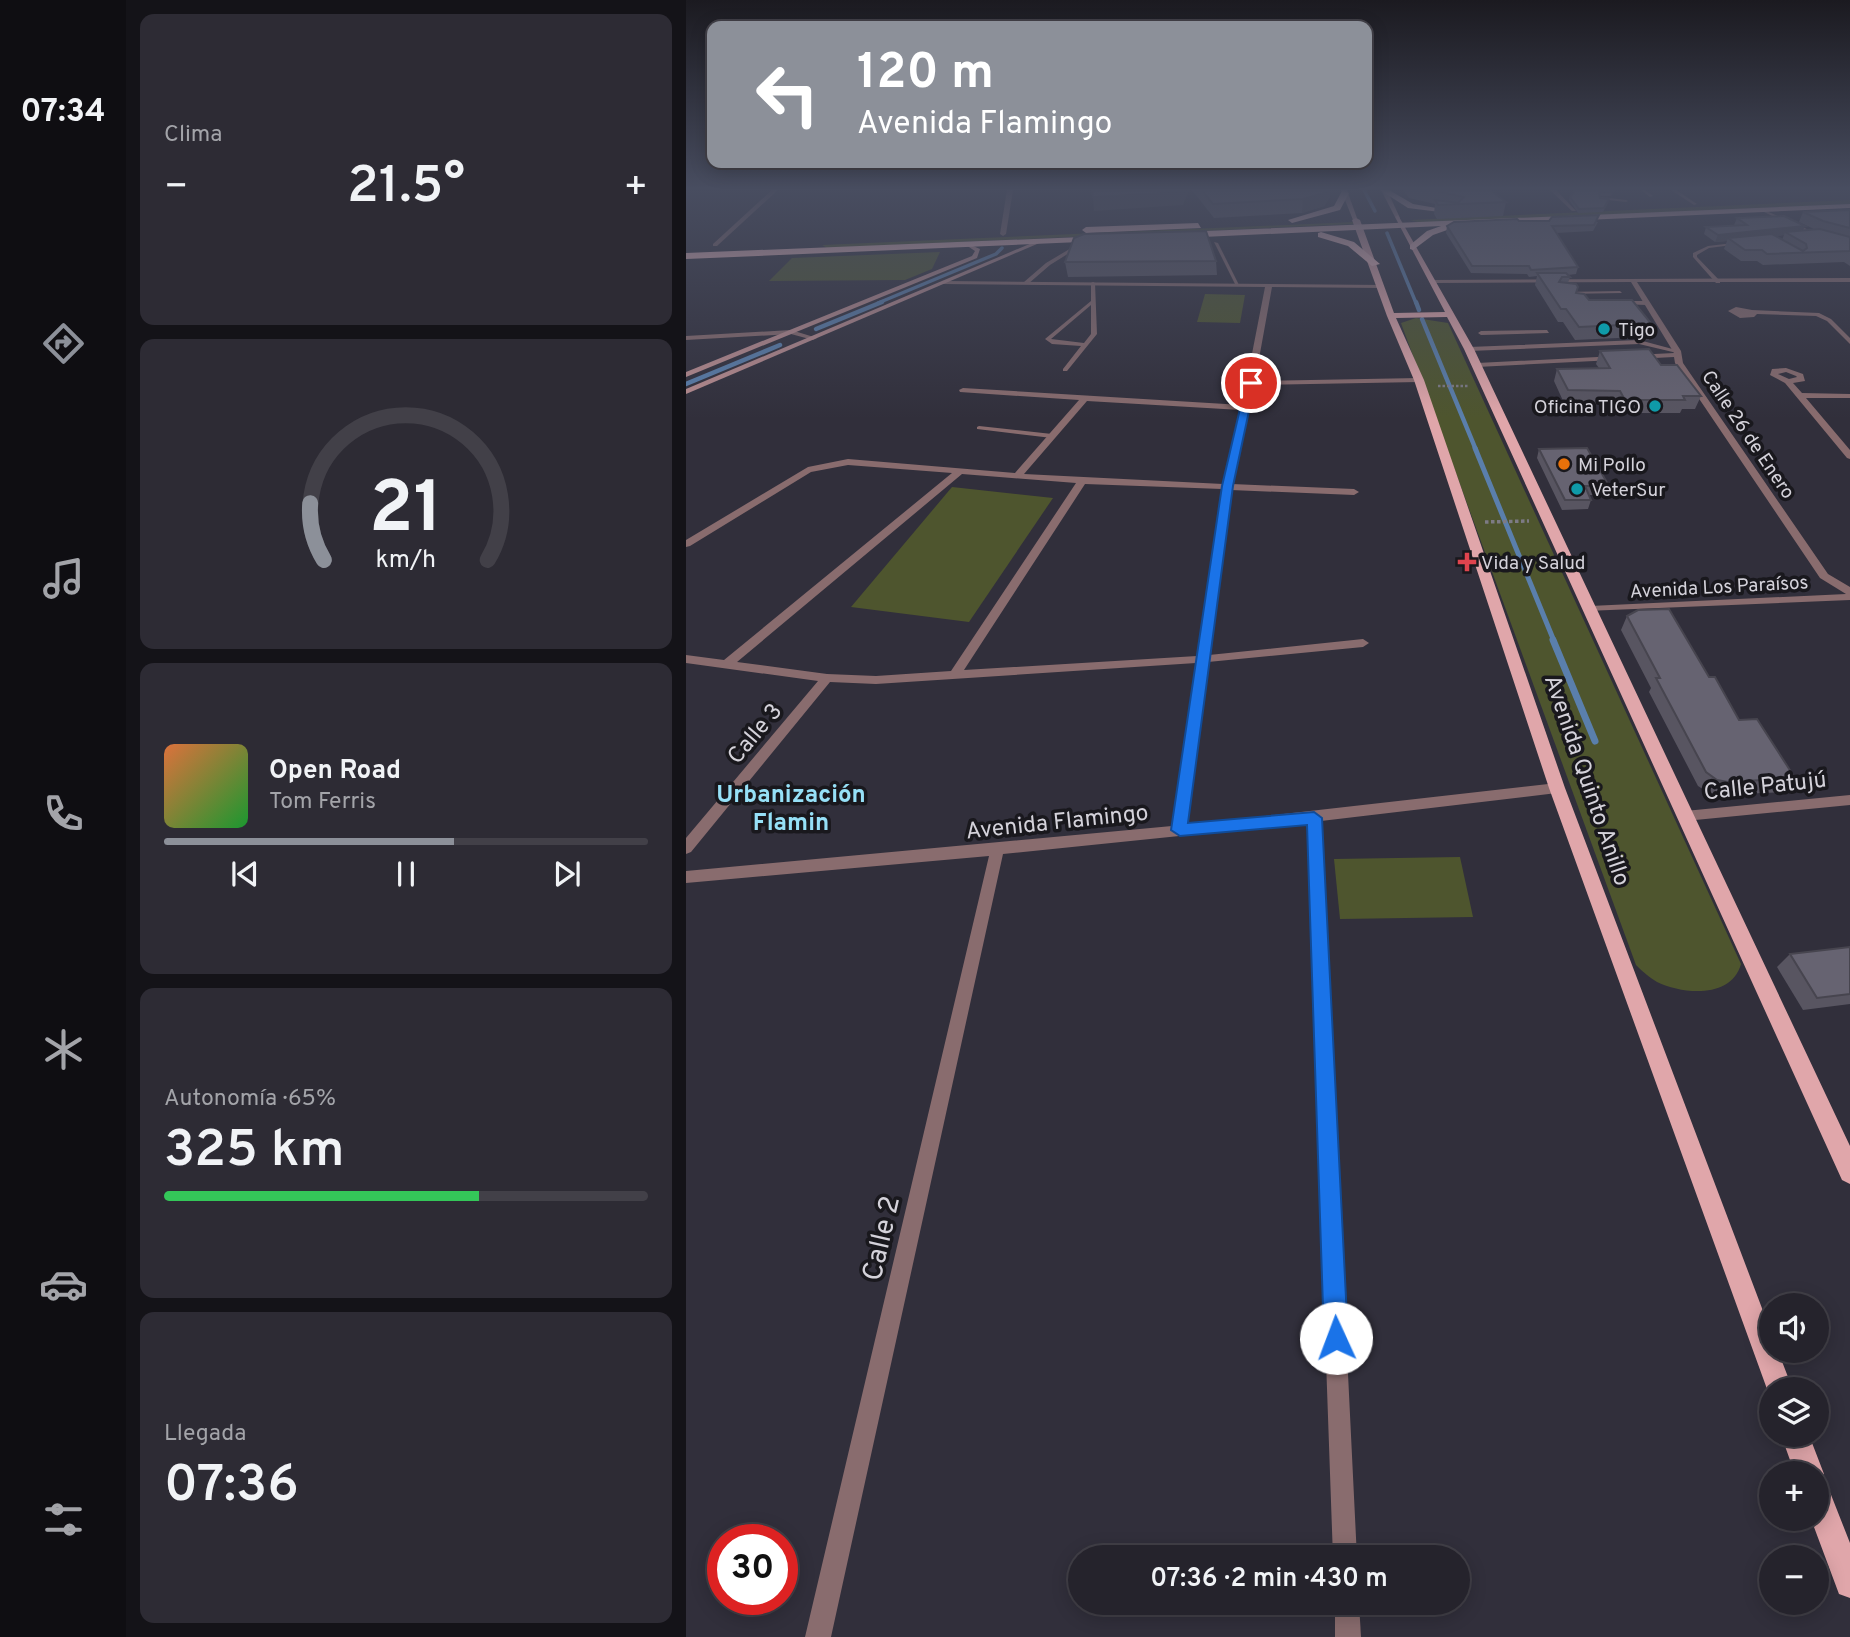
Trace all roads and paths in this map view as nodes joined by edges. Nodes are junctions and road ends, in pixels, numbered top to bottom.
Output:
1 (952, 266) edge
2 (982, 266) edge
3 (1047, 266) edge
4 (1228, 266) edge
5 (1375, 266) edge
6 (1424, 266) edge
7 (1704, 266) edge
8 (1850, 280) edge
9 (1432, 281) junction
10 (1718, 282) junction
11 (944, 283) junction
12 (1026, 283) junction
13 (1093, 283) junction
14 (1634, 283) junction
15 (1237, 284) junction
16 (1269, 285) junction
17 (1382, 286) junction
18 (1620, 292) dead end
19 (1560, 293) edge
20 (1581, 293) junction
21 (1091, 302) junction
22 (1589, 303) edge
23 (1612, 303) edge
24 (1647, 303) junction
25 (1631, 309) edge
26 (1618, 310) edge
27 (1753, 312) dead end
28 (1449, 314) junction
29 (1391, 316) junction
30 (792, 332) junction
31 (1524, 332) junction
32 (1547, 332) dead end
33 (1481, 333) dead end
34 (686, 338) edge
35 (813, 338) junction
36 (1850, 342) edge
37 (1085, 345) junction
38 (1534, 346) junction
39 (1469, 349) junction
40 (1678, 353) junction
41 (1477, 365) junction
42 (1065, 369) dead end
43 (686, 375) edge
44 (1788, 381) dead end
45 (1251, 383) junction
46 (1427, 383) junction
47 (1460, 386) dead end
48 (963, 390) dead end
49 (686, 392) edge
50 (1800, 395) junction
51 (1850, 396) edge
52 (1084, 399) junction
53 (1246, 408) junction
54 (979, 428) dead end
55 (1052, 436) junction
56 (1850, 456) edge
57 (958, 473) junction
58 (1017, 477) junction
59 (1082, 481) junction
60 (1227, 486) junction
61 (1354, 492) dead end
62 (1520, 521) dead end
63 (1490, 522) dead end
64 (686, 544) edge
65 (1850, 595) edge
66 (1590, 609) junction
67 (1363, 643) dead end
68 (686, 659) edge
69 (1203, 659) junction
70 (726, 665) junction
71 (954, 676) junction
72 (827, 678) junction
73 (1557, 788) junction
74 (1850, 800) edge
75 (1685, 816) junction
76 (1314, 818) junction
77 (1180, 830) junction
78 (686, 848) edge
79 (998, 851) junction
80 (686, 877) edge
81 (1850, 1172) edge
82 (1774, 1377) edge
83 (1829, 1527) edge
84 (1344, 1545) edge
85 (1850, 1583) edge
86 (1347, 1615) edge
87 (818, 1637) edge
88 (1348, 1637) edge

1 - 30 street
2 - 11 street
3 - 12 lane
4 - 15 lane
5 - 17 main road, Avenida Quinto Anillo
6 - 9 main road
7 - 10 lane
8 - 10 street
9 - 14 street
9 - 28 main road
10 - 14 street
11 - 12 street
11 - 35 street
12 - 13 street
13 - 15 street
13 - 21 lane
14 - 24 street, Calle 26 de Enero
15 - 16 street
16 - 17 street
16 - 45 street
17 - 29 main road, Avenida Quinto Anillo
18 - 20 lane
19 - 20 lane
20 - 22 lane
21 - 37 lane
21 - 37 lane
23 - 24 lane
24 - 40 street, Calle 26 de Enero
25 - 26 lane
27 - 36 street
28 - 29 main road
28 - 39 main road
29 - 46 main road, Avenida Quinto Anillo
30 - 34 street
30 - 35 street
30 - 43 street
31 - 32 lane
31 - 33 lane
31 - 38 lane
35 - 49 street
37 - 42 lane
38 - 39 lane
38 - 40 lane
39 - 41 main road
40 - 41 street
40 - 65 street, Calle 26 de Enero
41 - 66 main road
44 - 50 street
45 - 46 street
45 - 53 street
46 - 47 path
46 - 73 main road, Avenida Quinto Anillo
48 - 52 street
50 - 51 street
50 - 56 street
52 - 53 street
52 - 55 street
53 - 60 street
54 - 55 lane
55 - 58 street
57 - 58 street
57 - 64 street
57 - 70 street
58 - 59 street
59 - 60 street
59 - 71 street
60 - 61 street
60 - 69 street
62 - 63 path
65 - 66 street, Avenida Los Paraísos
66 - 75 main road
67 - 69 street
68 - 70 street
69 - 71 street
69 - 77 street
70 - 72 street
71 - 72 street
72 - 78 street, Calle 3
73 - 76 street, Avenida Flamingo
73 - 82 main road, Avenida Quinto Anillo
74 - 75 street, Calle Patujú
75 - 81 main road
76 - 77 street, Avenida Flamingo
76 - 84 street
77 - 79 street, Avenida Flamingo
79 - 80 street, Avenida Flamingo
79 - 87 street, Calle 2
83 - 85 main road
86 - 88 street

